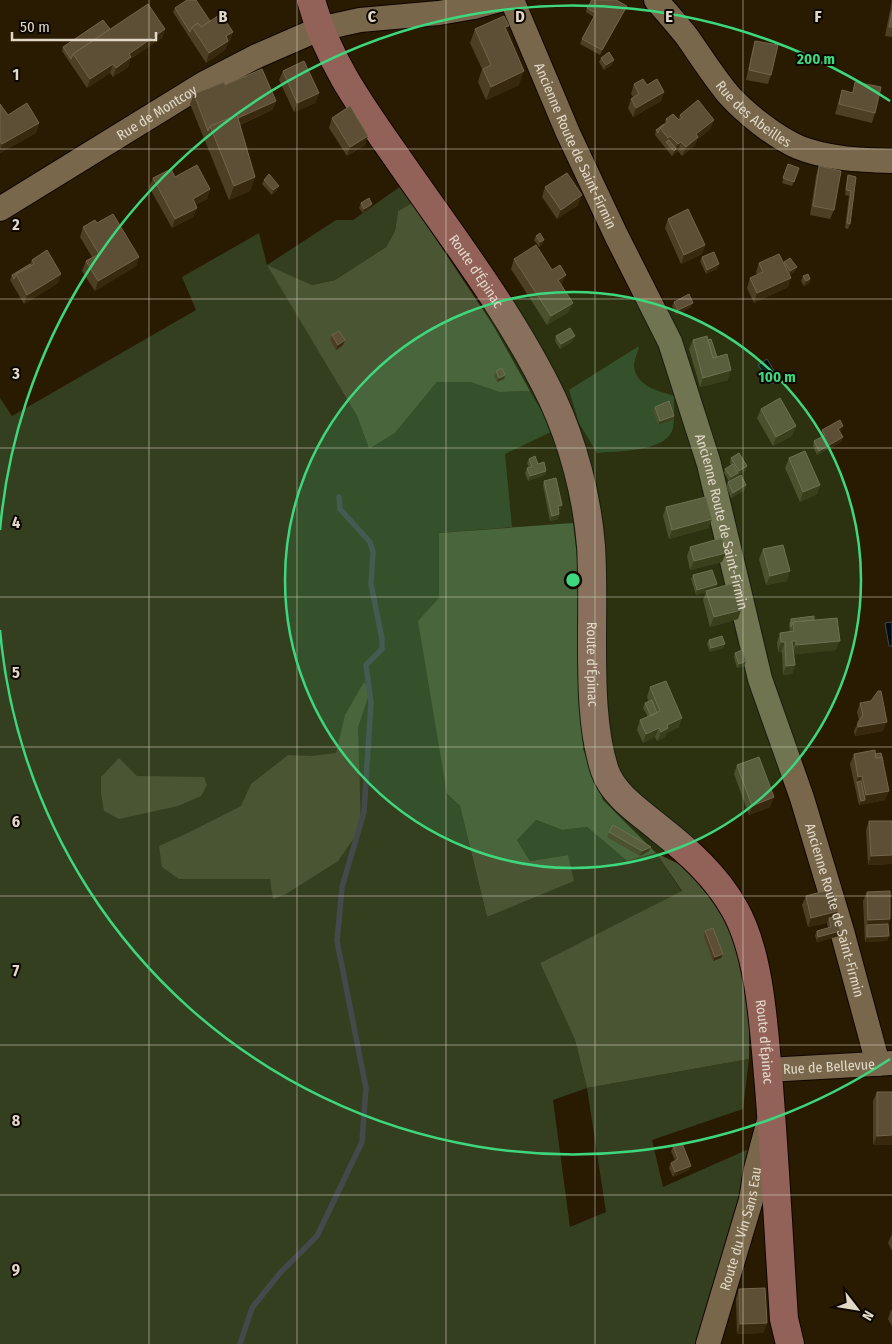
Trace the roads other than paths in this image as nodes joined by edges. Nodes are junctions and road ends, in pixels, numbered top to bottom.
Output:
1 (311, 0) edge
2 (500, 0) edge
3 (512, 0) edge
4 (656, 0) edge
5 (319, 29) junction
6 (892, 161) edge
7 (0, 210) edge
8 (885, 1063) edge
9 (767, 1070) junction
10 (771, 1113) junction
11 (708, 1344) edge
12 (790, 1344) edge

1 - 5 main road, Route d'Épinac
2 - 5 street, Rue de Montcoy
3 - 8 street, Ancienne Route de Saint-Firmin
4 - 6 street, Rue des Abeilles
5 - 7 street, Rue de Montcoy
5 - 9 main road, Route d'Épinac
8 - 9 street, Rue de Bellevue
9 - 10 main road, Route d'Épinac
10 - 11 street, Route du Vin Sans Eau
10 - 12 main road, Route d'Épinac

